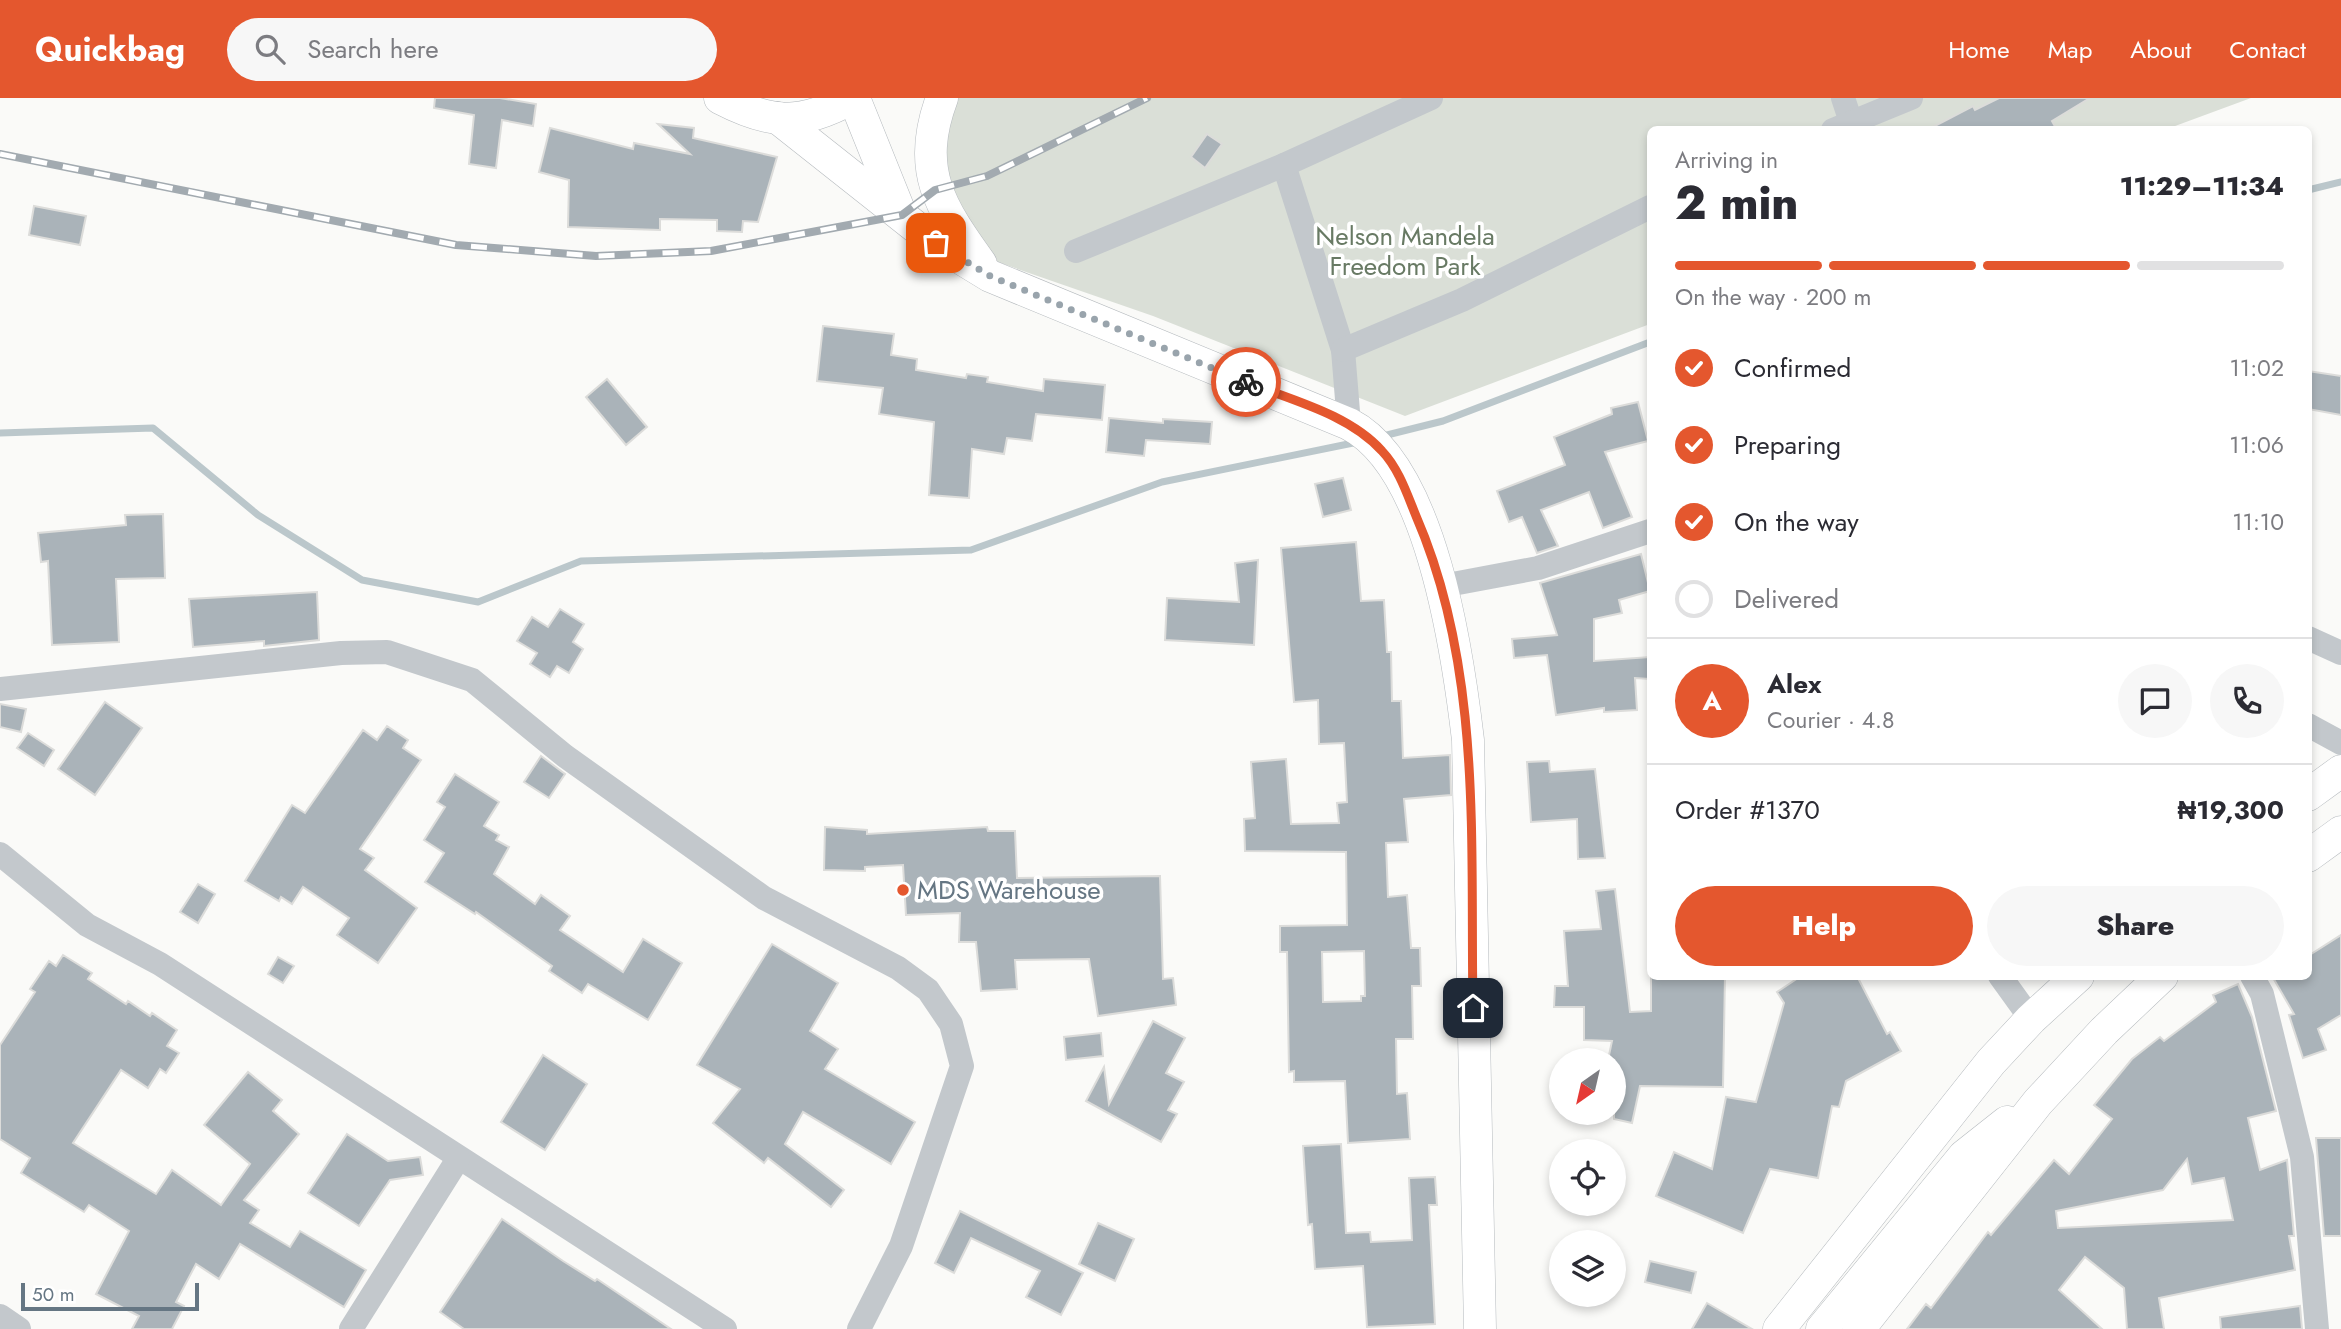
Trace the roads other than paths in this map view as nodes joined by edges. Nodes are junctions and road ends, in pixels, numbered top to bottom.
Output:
1 (720, 98) edge
2 (853, 98) edge
3 (942, 98) edge
4 (1431, 98) edge
5 (1843, 98) edge
6 (1911, 98) edge
7 (778, 118) junction
8 (1842, 126) edge
9 (1284, 165) junction
10 (1647, 208) edge
11 (899, 211) junction
12 (1076, 251) dead end
13 (990, 276) junction
14 (1343, 350) junction
15 (1352, 426) junction
16 (1647, 532) edge
17 (1441, 586) junction
18 (2312, 640) edge
19 (2341, 653) edge
20 (0, 689) edge
21 (2312, 727) edge
22 (2341, 743) edge
23 (2341, 771) edge
24 (2312, 792) edge
25 (2341, 832) edge
26 (2312, 853) edge
27 (0, 855) edge
28 (2003, 980) edge
29 (2074, 980) edge
30 (2158, 980) edge
31 (2254, 980) edge
32 (2031, 1019) junction
33 (1991, 1062) junction
34 (2038, 1102) junction
35 (458, 1159) junction
36 (0, 1317) edge
37 (19, 1329) edge
38 (351, 1329) edge
39 (725, 1329) edge
40 (859, 1329) edge
41 (1480, 1329) edge
42 (1755, 1329) edge
43 (1779, 1329) edge
44 (1822, 1329) edge
45 (1859, 1329) edge
46 (2317, 1329) edge

1 - 7 main road
2 - 7 main road
2 - 11 main road
3 - 13 main road
4 - 9 street
5 - 8 street
6 - 8 street
7 - 11 main road
9 - 12 street
9 - 14 street
10 - 14 street
11 - 13 main road
13 - 15 main road
14 - 15 street
15 - 17 main road
16 - 17 street
17 - 41 main road
18 - 19 street
20 - 40 street
21 - 22 street
23 - 24 main road
25 - 26 main road
27 - 35 street
28 - 32 street
29 - 32 main road
30 - 34 main road
31 - 46 street
32 - 33 main road
33 - 42 main road
33 - 43 main road
34 - 44 main road
34 - 45 main road
35 - 38 street
35 - 39 street
36 - 37 street

